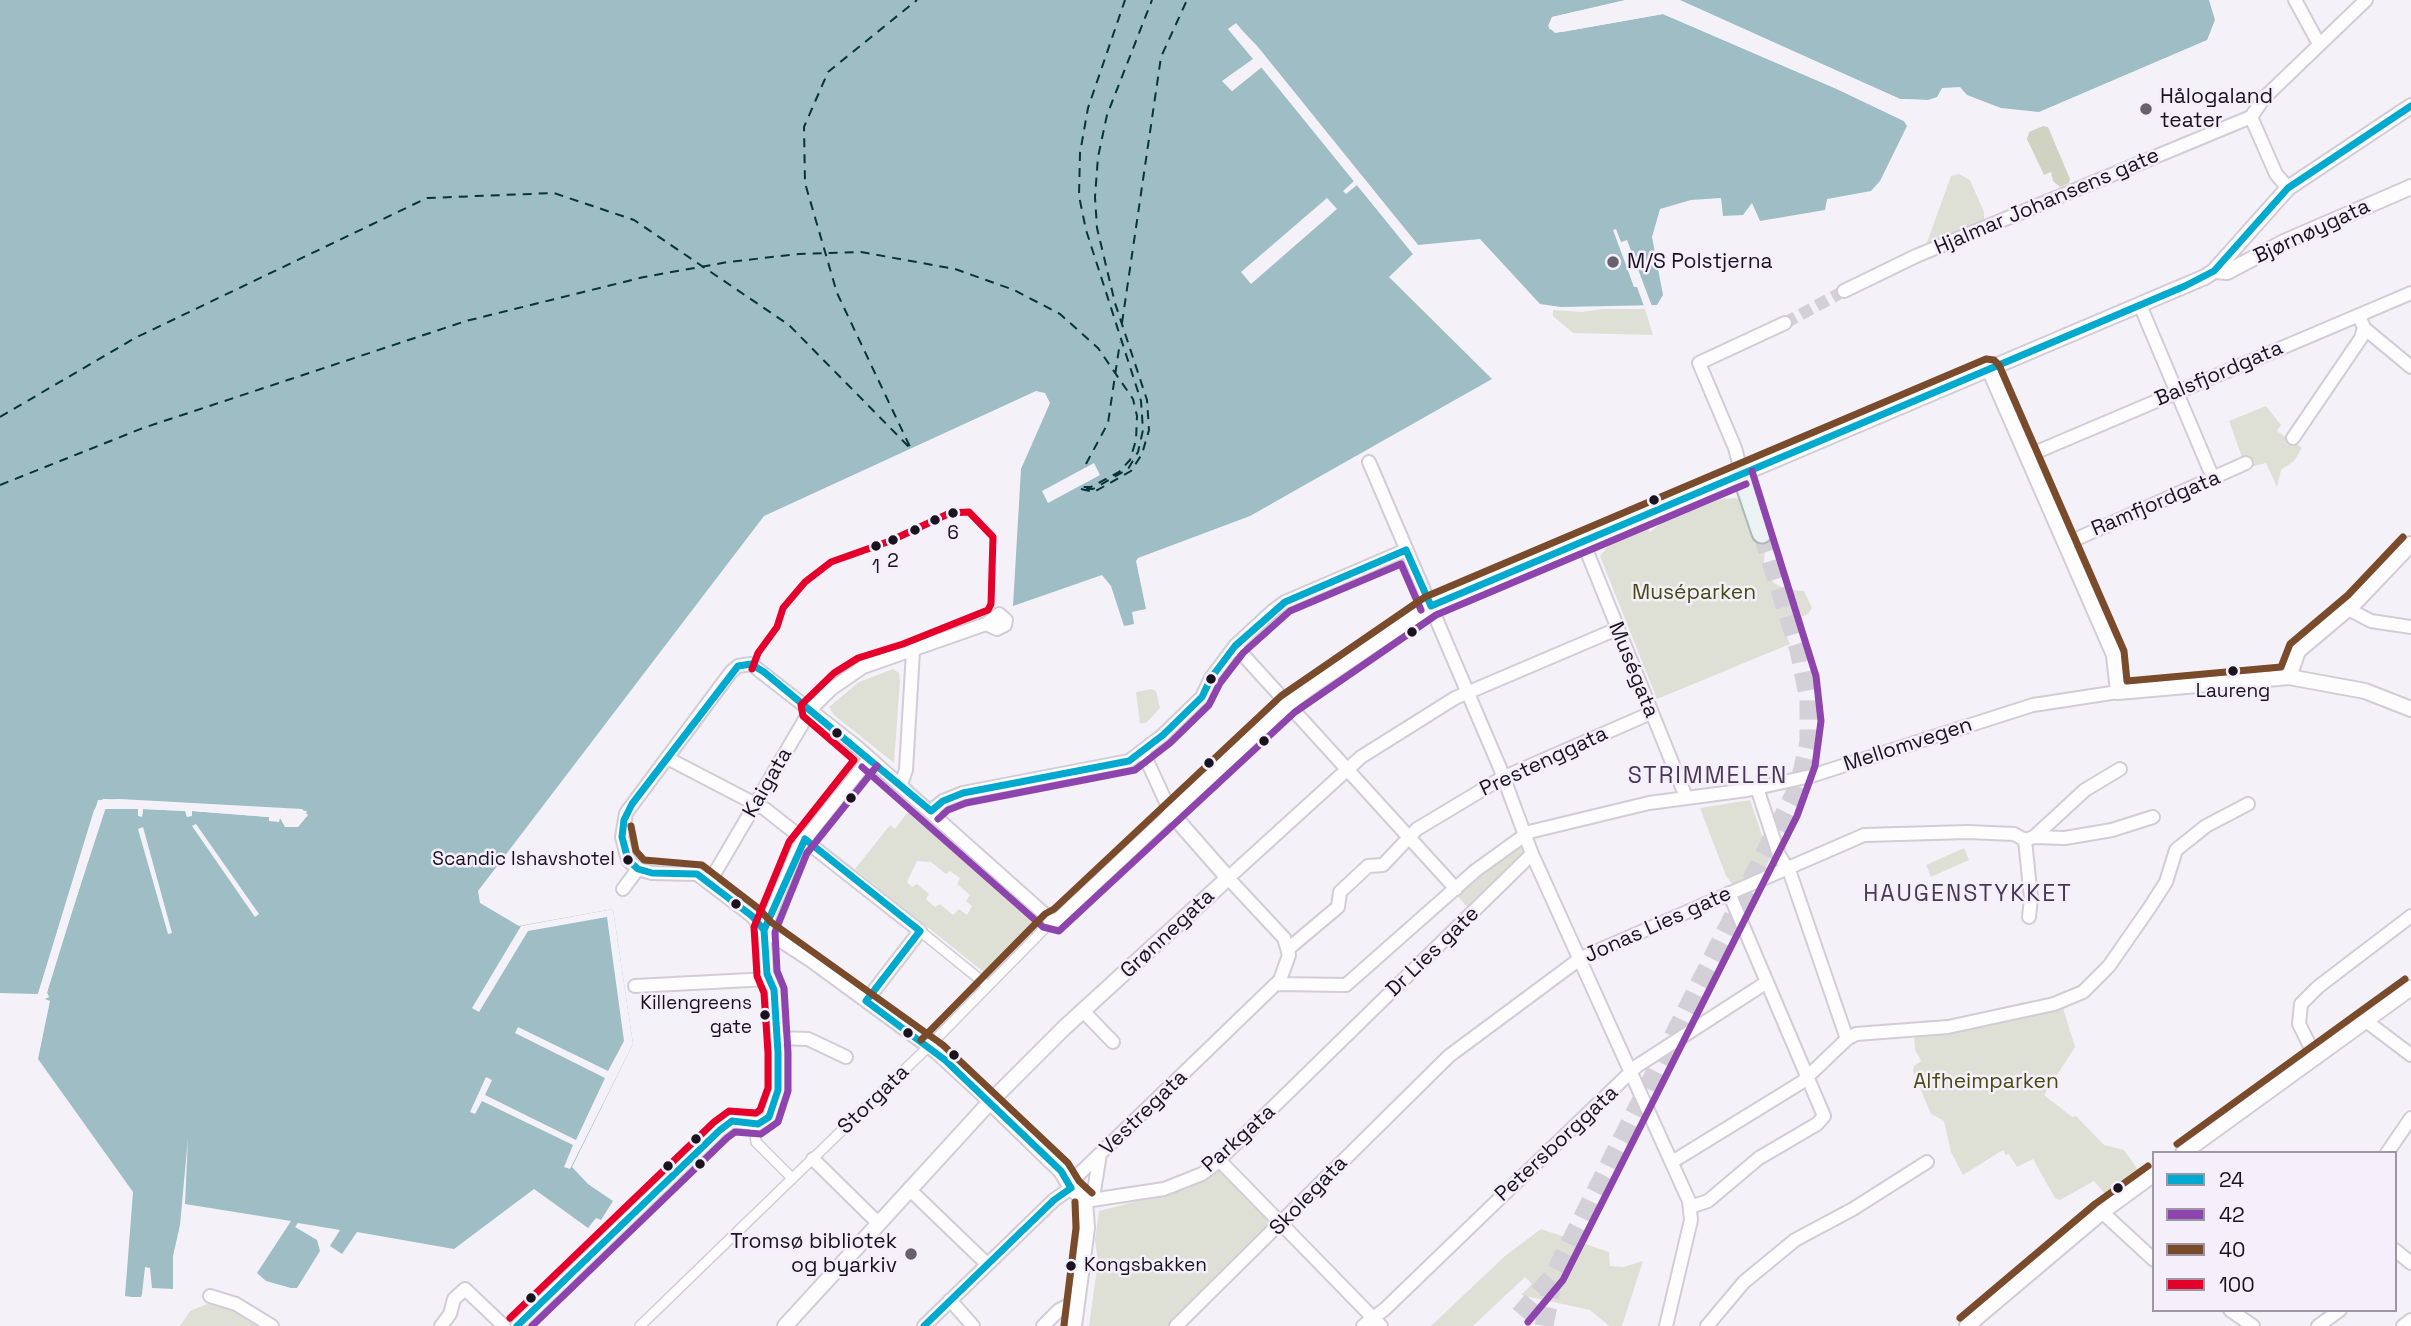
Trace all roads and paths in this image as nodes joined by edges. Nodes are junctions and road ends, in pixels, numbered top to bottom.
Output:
1 (2295, 0) edge
2 (2366, 0) edge
3 (2319, 44) junction
4 (2411, 106) edge
5 (2251, 117) junction
6 (2411, 187) edge
7 (2288, 188) junction
8 (2214, 271) junction
9 (1844, 291) tunnel mouth
10 (2411, 293) edge
11 (2140, 305) junction
12 (2359, 315) junction
13 (1785, 323) tunnel mouth
14 (2364, 328) junction
15 (2411, 367) edge
16 (1989, 369) junction
17 (2178, 392) junction
18 (2292, 438) dead end
19 (2028, 456) junction
20 (1369, 462) dead end
21 (2246, 463) dead end
22 (1742, 474) junction
23 (2213, 478) junction
24 (1762, 533) tunnel mouth
25 (1583, 542) junction
26 (2065, 544) junction
27 (2411, 544) edge
28 (1406, 550) junction
29 (1431, 606) junction
30 (2348, 609) junction
31 (986, 624) dead end
32 (2411, 627) edge
33 (1617, 629) junction
34 (1235, 646) junction
35 (913, 651) junction
36 (2289, 677) junction
37 (2118, 692) junction
38 (1467, 695) junction
39 (1288, 704) junction
40 (811, 709) junction
41 (2411, 709) edge
42 (1651, 713) junction
43 (1143, 752) junction
44 (667, 758) junction
45 (869, 758) junction
46 (2120, 769) dead end
47 (1346, 770) junction
48 (1503, 778) junction
49 (901, 784) junction
50 (1757, 788) junction
51 (1686, 797) junction
52 (756, 804) junction
53 (2248, 804) dead end
54 (931, 811) junction
55 (1171, 813) junction
56 (2153, 817) dead end
57 (1525, 834) junction
58 (1408, 837) junction
59 (2029, 838) junction
60 (805, 839) junction
61 (1532, 854) junction
62 (1785, 867) junction
63 (638, 869) junction
64 (1228, 878) junction
65 (709, 883) junction
66 (623, 889) dead end
67 (1456, 889) junction
68 (1729, 893) junction
69 (2411, 916) edge
70 (2029, 917) dead end
71 (1052, 921) junction
72 (764, 930) junction
73 (920, 931) junction
74 (1289, 949) junction
75 (1581, 958) junction
76 (769, 979) junction
77 (1767, 982) junction
78 (1277, 984) junction
79 (635, 986) dead end
80 (988, 986) junction
81 (2411, 988) edge
82 (866, 1001) junction
83 (1083, 1012) junction
84 (2366, 1021) junction
85 (777, 1038) junction
86 (1847, 1039) junction
87 (1113, 1042) dead end
88 (928, 1047) junction
89 (1334, 1051) joint
90 (2411, 1055) edge
91 (846, 1057) dead end
92 (2316, 1058) junction
93 (1439, 1065) joint
94 (1631, 1073) junction
95 (1808, 1076) junction
96 (989, 1102) junction
97 (2411, 1118) edge
98 (754, 1124) junction
99 (2186, 1151) edge
100 (2388, 1151) edge
101 (1100, 1154) junction
102 (813, 1158) junction
103 (1219, 1160) junction
104 (1672, 1162) junction
105 (1927, 1162) dead end
106 (2152, 1175) edge
107 (792, 1178) junction
108 (1071, 1188) junction
109 (909, 1189) junction
110 (1086, 1202) junction
111 (1690, 1207) junction
112 (2102, 1212) junction
113 (878, 1223) junction
114 (1282, 1224) junction
115 (2152, 1258) edge
116 (987, 1264) junction
117 (210, 1296) dead end
118 (950, 1300) junction
119 (1077, 1301) junction
120 (2233, 1312) edge
121 (2337, 1312) edge
122 (2411, 1320) edge
123 (1372, 1323) edge
124 (1180, 1325) edge
125 (272, 1326) edge
126 (441, 1326) edge
127 (504, 1326) edge
128 (517, 1326) edge
129 (640, 1326) edge
130 (785, 1326) edge
131 (924, 1326) edge
132 (973, 1326) edge
133 (1043, 1326) edge
134 (1074, 1326) edge
135 (1666, 1326) edge
136 (1707, 1326) edge
137 (1967, 1326) edge
138 (2253, 1326) edge
139 (2318, 1326) edge
140 (2403, 1326) edge

1 - 3 street
2 - 3 street, Hjalmar Johansens gate
3 - 5 street, Hjalmar Johansens gate
4 - 7 street
5 - 7 street
5 - 9 street, Hjalmar Johansens gate
6 - 8 street, Bjørnøygata
7 - 8 street
8 - 11 street, Storgata
10 - 12 street, Balsfjordgata
11 - 16 street, Storgata
11 - 17 street
12 - 14 street
12 - 17 street, Balsfjordgata
13 - 22 street
14 - 15 street
14 - 18 street
16 - 19 street
16 - 22 street, Storgata
17 - 19 street, Balsfjordgata
17 - 23 street
19 - 26 street
20 - 28 street
21 - 23 street, Ramfjordgata
22 - 24 main road
22 - 25 street, Storgata
23 - 26 street, Ramfjordgata
25 - 29 street, Storgata
25 - 33 street, Muségata
26 - 37 street
27 - 30 street
28 - 29 street
28 - 34 street
29 - 38 street
29 - 39 street, Storgata
30 - 32 street
30 - 36 street
31 - 35 street, Kaigata
33 - 38 street, Grønnegata
33 - 42 street, Muségata
34 - 39 street
34 - 43 street
35 - 40 street, Kaigata
35 - 49 street
36 - 37 street, Mellomvegen
36 - 41 street, Mellomvegen
37 - 50 street, Mellomvegen
38 - 47 street, Grønnegata
38 - 48 street
39 - 47 street
39 - 55 street, Storgata
40 - 44 street
40 - 45 street
40 - 52 street, Kaigata
42 - 48 street, Prestenggata
42 - 51 street, Muségata
43 - 54 street
43 - 55 street
44 - 52 street
44 - 63 street
45 - 49 street
45 - 60 street
46 - 59 street
47 - 58 street
47 - 64 street, Grønnegata
48 - 57 street
48 - 58 street, Prestenggata
49 - 54 street
50 - 51 street, Mellomvegen
50 - 62 street
51 - 57 street, Mellomvegen
52 - 60 street
52 - 65 street, Kaigata
53 - 86 street
54 - 71 street
55 - 64 street
55 - 71 street, Storgata
56 - 59 street, Jonas Lies gate
57 - 61 street
57 - 67 street, Mellomvegen
58 - 67 street
58 - 74 street, Prestenggata
59 - 62 street, Jonas Lies gate
59 - 70 street
60 - 72 street
60 - 73 street
61 - 75 street
61 - 89 street, Dr Lies gate
62 - 68 street, Jonas Lies gate
62 - 86 street
63 - 65 street
63 - 66 street
64 - 74 street
64 - 83 street, Grønnegata
65 - 72 street
67 - 78 street, Mellomvegen
68 - 75 street, Jonas Lies gate
68 - 77 street
69 - 92 street
71 - 80 street, Storgata
72 - 76 street
72 - 82 street
73 - 80 street
73 - 82 street
74 - 78 street, Vestregata
75 - 93 street, Jonas Lies gate
75 - 94 street
76 - 79 street
76 - 85 street
77 - 94 street, Petersborggata
77 - 95 street
78 - 101 street, Vestregata
80 - 88 street, Storgata
81 - 84 street
82 - 88 street
83 - 87 street
83 - 96 street, Grønnegata
84 - 90 street
84 - 92 street
85 - 91 street
85 - 98 street
86 - 95 street
88 - 96 street
88 - 102 street, Storgata
89 - 103 street, Parkgata
92 - 99 street
93 - 114 street, Skolegata
94 - 104 street
94 - 123 street, Petersborggata
95 - 104 street
95 - 111 street
96 - 108 street
96 - 109 street, Grønnegata
97 - 100 street
98 - 107 street
98 - 128 street
101 - 108 street, Vestregata
101 - 110 street
102 - 107 street, Storgata
102 - 113 street
103 - 110 street, Parkgata
103 - 114 street
104 - 111 street
105 - 136 street
106 - 112 street
107 - 129 street, Storgata
108 - 110 street
108 - 116 street, Vestregata
109 - 113 street, Grønnegata
109 - 116 street
110 - 119 street
111 - 135 street
112 - 115 street
112 - 137 street
113 - 130 street, Grønnegata
114 - 123 street
114 - 124 street, Skolegata
116 - 118 street, Vestregata
117 - 125 street
118 - 131 street, Vestregata
118 - 132 street
119 - 133 street
119 - 134 street
120 - 138 street
121 - 139 street
122 - 140 street
126 - 127 street

